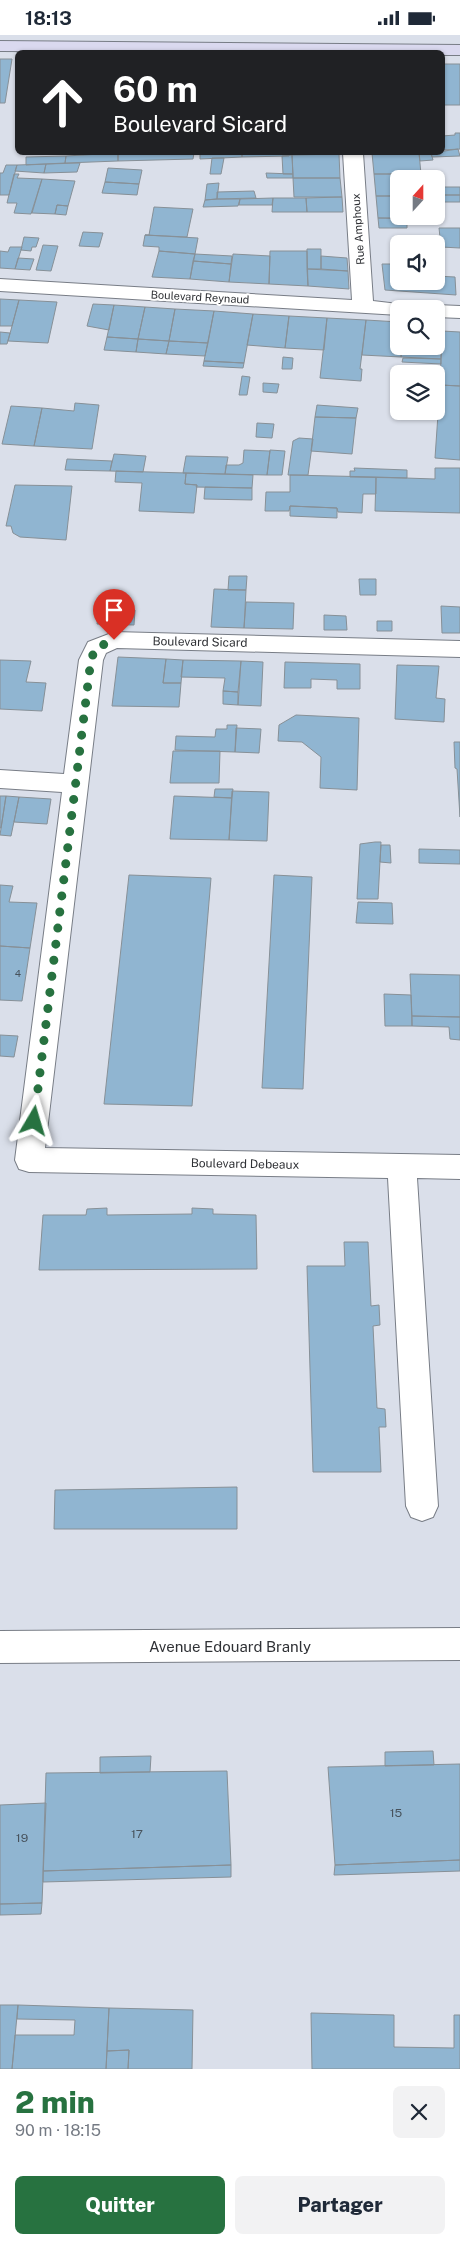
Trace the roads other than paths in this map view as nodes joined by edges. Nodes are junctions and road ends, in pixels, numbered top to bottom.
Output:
1 (0, 46) edge
2 (277, 50) edge
3 (445, 50) edge
4 (460, 50) edge
5 (353, 155) edge
6 (0, 285) edge
7 (362, 307) junction
8 (390, 308) edge
9 (445, 311) edge
10 (460, 312) edge
11 (460, 649) edge
12 (0, 779) edge
13 (76, 784) junction
14 (29, 1160) joint
15 (402, 1167) junction
16 (460, 1167) edge
17 (422, 1506) dead end
18 (460, 1644) edge
19 (0, 1647) edge

1 - 2 street
3 - 4 street
5 - 7 street, Rue Amphoux
6 - 7 street, Boulevard Reynaud
7 - 8 street, Boulevard Reynaud
9 - 10 street
11 - 13 street, Boulevard Sicard
12 - 13 street
13 - 14 street, Boulevard Sicard
14 - 15 street, Boulevard Debeaux
15 - 16 street, Boulevard Debeaux
15 - 17 street
18 - 19 street, Avenue Edouard Branly

